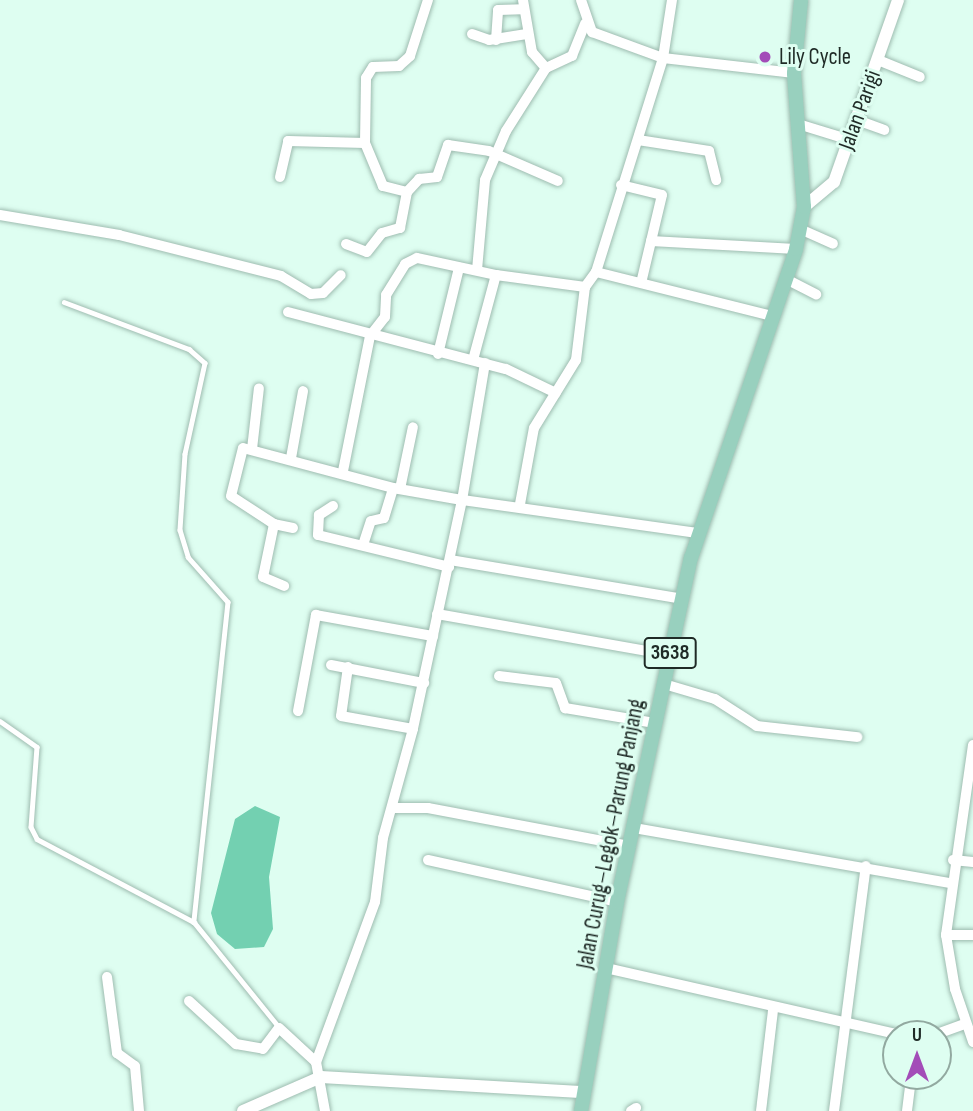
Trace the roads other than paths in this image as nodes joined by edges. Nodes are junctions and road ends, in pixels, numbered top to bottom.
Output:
1 (428, 0) edge
2 (581, 0) edge
3 (672, 0) edge
4 (801, 0) edge
5 (898, 0) edge
6 (523, 5) edge
7 (585, 24) junction
8 (472, 34) dead end
9 (527, 34) junction
10 (496, 40) junction
11 (663, 58) junction
12 (878, 60) junction
13 (546, 68) junction
14 (794, 73) junction
15 (920, 77) dead end
16 (857, 120) junction
17 (798, 124) junction
18 (884, 130) dead end
19 (638, 140) junction
20 (850, 140) junction
21 (365, 142) junction
22 (494, 154) junction
23 (280, 177) dead end
24 (716, 180) dead end
25 (558, 181) dead end
26 (621, 186) junction
27 (407, 192) junction
28 (804, 207) junction
29 (0, 215) edge
30 (800, 229) junction
31 (651, 241) junction
32 (346, 244) dead end
33 (833, 244) dead end
34 (796, 249) junction
35 (459, 268) junction
36 (477, 270) junction
37 (596, 272) junction
38 (341, 275) dead end
39 (496, 275) junction
40 (786, 279) junction
41 (641, 283) junction
42 (585, 287) junction
43 (816, 294) dead end
44 (64, 302) dead end
45 (288, 312) dead end
46 (773, 316) junction
47 (370, 336) junction
48 (438, 354) junction
49 (473, 360) junction
50 (485, 363) junction
51 (259, 388) dead end
52 (303, 391) dead end
53 (556, 393) junction
54 (413, 427) dead end
55 (252, 449) junction
56 (291, 457) junction
57 (343, 471) junction
58 (396, 489) junction
59 (462, 500) junction
60 (520, 504) junction
61 (333, 506) dead end
62 (274, 524) junction
63 (293, 528) dead end
64 (698, 533) junction
65 (363, 545) junction
66 (449, 563) junction
67 (284, 586) dead end
68 (682, 599) junction
69 (438, 614) junction
70 (433, 636) junction
71 (670, 655) junction
72 (331, 665) dead end
73 (348, 667) junction
74 (499, 676) dead end
75 (424, 683) junction
76 (664, 684) junction
77 (298, 712) dead end
78 (1, 721) edge
79 (655, 723) junction
80 (414, 729) junction
81 (858, 737) dead end
82 (973, 745) edge
83 (392, 808) junction
84 (634, 828) junction
85 (630, 846) junction
86 (428, 860) dead end
87 (953, 860) junction
88 (973, 862) edge
89 (866, 866) junction
90 (950, 883) junction
91 (617, 902) junction
92 (194, 922) junction
93 (973, 935) edge
94 (946, 936) junction
95 (606, 968) junction
96 (107, 977) dead end
97 (189, 1001) dead end
98 (773, 1010) junction
99 (965, 1024) junction
100 (844, 1025) junction
101 (279, 1028) junction
102 (952, 1029) edge
103 (882, 1032) edge
104 (973, 1042) edge
105 (316, 1062) junction
106 (321, 1077) junction
107 (909, 1090) edge
108 (585, 1092) junction
109 (139, 1111) edge
110 (243, 1111) edge
111 (325, 1111) edge
112 (581, 1111) edge
113 (761, 1111) edge
114 (834, 1111) edge
115 (907, 1111) edge

1 - 21 street
2 - 7 street
3 - 11 street
4 - 14 main road, Jalan Curug–Legok–Parung Panjang
5 - 12 street, Jalan Parigi
6 - 9 street
6 - 10 street
7 - 11 street
7 - 13 street
8 - 10 street
9 - 10 street
9 - 13 street
11 - 14 street
11 - 19 street
12 - 15 street
12 - 16 street, Jalan Parigi
13 - 22 street
14 - 17 main road, Jalan Curug–Legok–Parung Panjang
16 - 18 street
16 - 20 street, Jalan Parigi
17 - 20 street
17 - 28 main road, Jalan Curug–Legok–Parung Panjang
19 - 24 street
19 - 26 street
20 - 28 street, Jalan Parigi
21 - 23 street
21 - 27 street
22 - 25 street
22 - 27 street
22 - 36 street
26 - 31 street
26 - 37 street
27 - 32 street
28 - 30 main road, Jalan Curug–Legok–Parung Panjang / 3638
29 - 38 street
30 - 33 street
30 - 34 main road, Jalan Curug–Legok–Parung Panjang / 3638
31 - 34 street
31 - 41 street
34 - 40 main road, Jalan Curug–Legok–Parung Panjang / 3638
35 - 36 street
35 - 47 street
35 - 48 street
36 - 39 street
37 - 41 street
37 - 42 street
39 - 42 street
39 - 49 street
40 - 43 street
40 - 46 main road, Jalan Curug–Legok–Parung Panjang / 3638
41 - 46 street
42 - 53 street
44 - 92 lane
45 - 47 street
46 - 64 main road, Jalan Curug–Legok–Parung Panjang / 3638
47 - 48 street
47 - 57 street
48 - 49 street
49 - 50 street
50 - 53 street
50 - 59 street
51 - 55 street
52 - 56 street
53 - 60 street
54 - 58 street
55 - 56 street
55 - 62 street
56 - 57 street
57 - 58 street
58 - 59 street
58 - 65 street
59 - 60 street
59 - 66 street
60 - 64 street
61 - 65 street
62 - 63 street
62 - 67 street
64 - 68 main road, Jalan Curug–Legok–Parung Panjang / 3638
65 - 66 street
66 - 68 street
66 - 69 street
68 - 71 main road, Jalan Curug–Legok–Parung Panjang / 3638
69 - 70 street
69 - 71 street
70 - 75 street
70 - 77 street
71 - 76 main road, Jalan Curug–Legok–Parung Panjang / 3638
72 - 73 street
73 - 75 street
73 - 80 street
74 - 79 street
75 - 80 street
76 - 79 main road, Jalan Curug–Legok–Parung Panjang / 3638
76 - 81 street
78 - 92 lane
79 - 84 main road, Jalan Curug–Legok–Parung Panjang / 3638
80 - 83 street
82 - 87 street
83 - 85 street
83 - 105 street
84 - 85 main road, Jalan Curug–Legok–Parung Panjang / 3638
84 - 89 street
85 - 91 main road, Jalan Curug–Legok–Parung Panjang / 3638
86 - 91 street
87 - 88 street
87 - 90 street
89 - 90 street
89 - 100 street
90 - 94 street
91 - 95 main road, Jalan Curug–Legok–Parung Panjang / 3638
92 - 101 lane
93 - 94 street
94 - 99 street
95 - 98 street
95 - 108 main road, Jalan Curug–Legok–Parung Panjang / 3638
96 - 109 street
97 - 101 street
98 - 100 street
98 - 113 street
99 - 102 street
99 - 104 street
100 - 103 street
100 - 114 street
101 - 105 street
105 - 106 street
106 - 108 street
106 - 110 street
106 - 111 street
107 - 115 street
108 - 112 main road, Jalan Curug–Legok–Parung Panjang / 3638

